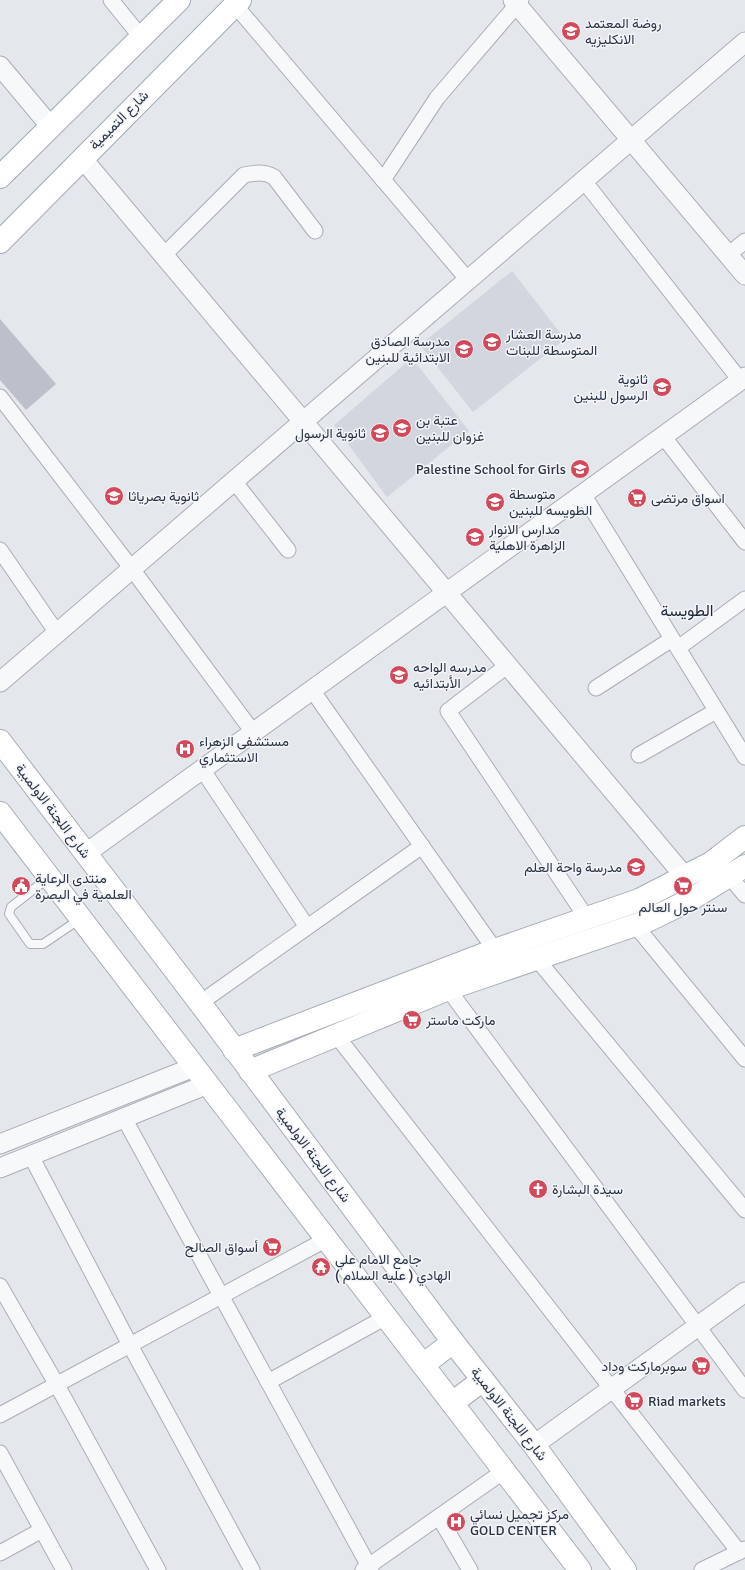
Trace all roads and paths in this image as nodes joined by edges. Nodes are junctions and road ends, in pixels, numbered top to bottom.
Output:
1 (111, 0) edge
2 (179, 0) edge
3 (237, 2) edge
4 (517, 2) edge
5 (141, 37) junction
6 (745, 42) edge
7 (0, 66) edge
8 (50, 127) junction
9 (631, 140) junction
10 (82, 158) junction
11 (0, 177) edge
12 (383, 180) junction
13 (584, 181) junction
14 (315, 231) dead end
15 (745, 240) edge
16 (0, 242) edge
17 (164, 255) junction
18 (728, 255) junction
19 (745, 274) edge
20 (468, 280) junction
21 (743, 378) edge
22 (0, 397) edge
23 (303, 422) junction
24 (663, 436) junction
25 (234, 481) junction
26 (583, 494) junction
27 (745, 542) edge
28 (0, 550) edge
29 (288, 550) dead end
30 (132, 569) junction
31 (447, 592) junction
32 (745, 599) edge
33 (57, 633) junction
34 (675, 643) junction
35 (508, 665) junction
36 (0, 682) edge
37 (596, 688) dead end
38 (312, 690) junction
39 (716, 711) junction
40 (253, 732) junction
41 (0, 741) edge
42 (639, 755) dead end
43 (745, 757) edge
44 (202, 769) junction
45 (3, 823) edge
46 (745, 838) edge
47 (422, 846) junction
48 (85, 854) junction
49 (737, 872) edge
50 (49, 877) junction
51 (686, 878) junction
52 (745, 895) edge
53 (639, 900) junction
54 (586, 917) junction
55 (81, 918) junction
56 (641, 923) junction
57 (307, 927) junction
58 (495, 950) junction
59 (536, 958) junction
60 (448, 989) junction
61 (200, 1003) junction
62 (336, 1035) junction
63 (234, 1050) junction
64 (745, 1059) edge
65 (194, 1067) junction
66 (250, 1071) junction
67 (208, 1084) junction
68 (124, 1118) junction
69 (36, 1130) junction
70 (0, 1144) edge
71 (38, 1153) junction
72 (0, 1168) edge
73 (745, 1210) edge
74 (327, 1239) junction
75 (0, 1286) edge
76 (745, 1292) edge
77 (222, 1296) junction
78 (386, 1317) junction
79 (697, 1327) junction
80 (453, 1342) junction
81 (130, 1345) junction
82 (423, 1365) junction
83 (483, 1380) junction
84 (268, 1382) junction
85 (57, 1384) junction
86 (611, 1389) junction
87 (745, 1390) edge
88 (452, 1403) junction
89 (0, 1415) edge
90 (534, 1445) junction
91 (0, 1454) edge
92 (504, 1471) junction
93 (438, 1517) junction
94 (42, 1530) junction
95 (742, 1551) edge
96 (0, 1554) edge
97 (367, 1569) edge
98 (64, 1570) edge
99 (158, 1570) edge
100 (252, 1570) edge
101 (470, 1570) edge
102 (580, 1570) edge
103 (625, 1570) edge
104 (702, 1570) edge

1 - 5 street
2 - 5 main road
3 - 10 main road, شارع التميمية
3 - 12 street
4 - 9 street
4 - 12 street
5 - 8 main road
6 - 9 street
7 - 8 street
8 - 11 main road
9 - 13 street
9 - 18 street
10 - 16 main road, شارع التميمية
10 - 17 street
12 - 20 street
13 - 20 street
13 - 21 street
14 - 17 street
15 - 18 street
17 - 23 street
18 - 19 street
20 - 23 street
21 - 24 street
22 - 30 street
23 - 25 street
23 - 31 street
24 - 26 street
24 - 27 street
25 - 29 street
25 - 30 street
26 - 31 street
26 - 34 street
28 - 33 street
30 - 33 street
30 - 40 street
31 - 35 street
31 - 38 street
32 - 34 street
33 - 36 street
34 - 37 street
34 - 39 street
35 - 51 street
35 - 54 street
38 - 40 street
38 - 47 street
39 - 42 street
39 - 43 street
40 - 44 street
41 - 48 main road, شارع اللجنة الاولمبية
44 - 48 street
44 - 57 street
45 - 50 main road
46 - 51 main road
47 - 57 street
47 - 58 street
48 - 61 main road, شارع اللجنة الاولمبية
49 - 52 street
49 - 56 main road
50 - 55 main road
50 - 55 lane
51 - 53 main road
53 - 54 main road
53 - 56 main road
54 - 58 main road
55 - 65 main road
56 - 59 main road
56 - 64 street
57 - 61 street
58 - 63 main road
59 - 60 main road
59 - 73 street
60 - 62 main road
60 - 79 street
61 - 63 main road, شارع اللجنة الاولمبية
62 - 66 main road
62 - 86 street
63 - 66 main road, شارع اللجنة الاولمبية
65 - 67 main road
65 - 69 street
66 - 80 main road, شارع اللجنة الاولمبية
67 - 68 street
67 - 74 main road
68 - 71 street
68 - 77 street
69 - 70 street
69 - 71 street
71 - 72 street
71 - 81 street
74 - 77 street
74 - 78 main road
75 - 85 street
76 - 79 street
77 - 81 street
77 - 84 street
78 - 82 main road
78 - 84 street
79 - 86 street
79 - 87 street
80 - 82 main road
80 - 83 main road, شارع اللجنة الاولمبية
81 - 85 street
81 - 100 street
82 - 88 main road
83 - 88 main road
83 - 90 main road, شارع اللجنة الاولمبية
84 - 97 street
85 - 89 street
85 - 99 street
86 - 90 street
86 - 95 street
88 - 92 main road
90 - 103 main road, شارع اللجنة الاولمبية
91 - 94 street
92 - 93 street
92 - 102 main road
93 - 97 street
93 - 101 street
94 - 96 street
94 - 98 street
95 - 104 street

